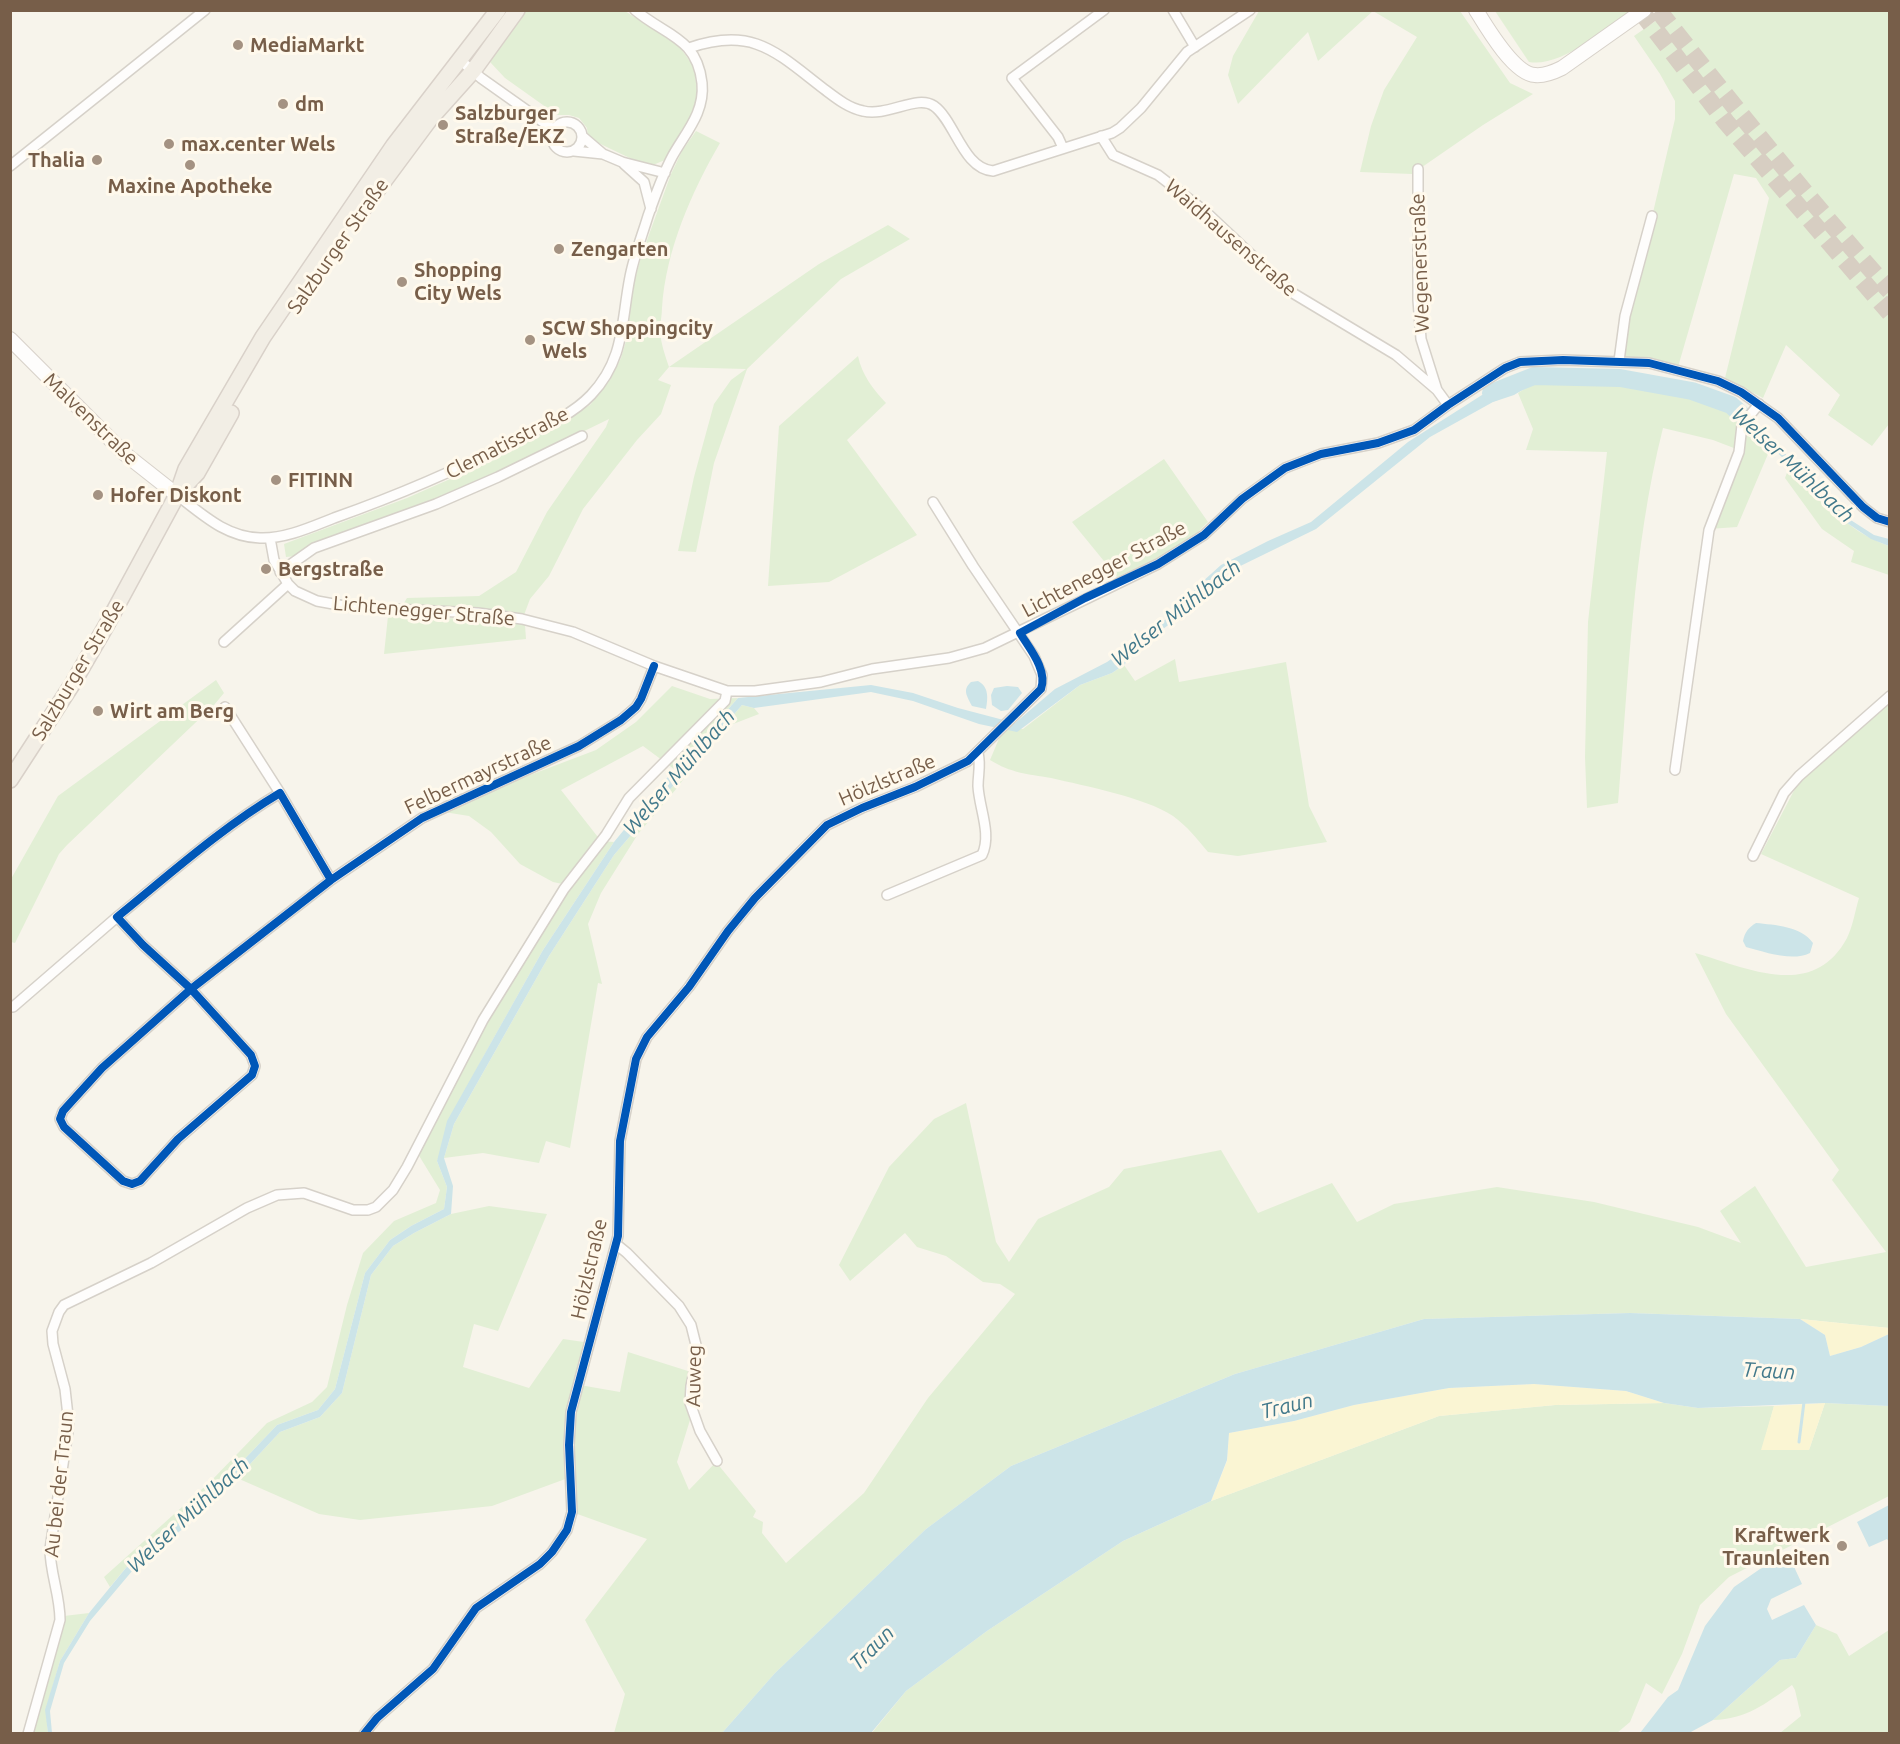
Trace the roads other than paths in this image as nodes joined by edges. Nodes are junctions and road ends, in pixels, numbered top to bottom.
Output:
1 (205, 10) edge
2 (498, 10) edge
3 (517, 10) edge
4 (635, 10) edge
5 (1104, 10) edge
6 (1173, 10) edge
7 (1250, 10) edge
8 (1476, 10) edge
9 (1644, 10) edge
10 (1195, 47) junction
11 (689, 48) junction
12 (460, 60) junction
13 (473, 71) junction
14 (553, 129) junction
15 (582, 136) junction
16 (1101, 136) junction
17 (1063, 148) junction
18 (574, 151) junction
19 (603, 154) junction
20 (622, 162) junction
21 (10, 166) edge
22 (1418, 169) dead end
23 (665, 172) junction
24 (644, 182) junction
25 (660, 183) junction
26 (651, 209) junction
27 (1652, 216) dead end
28 (10, 339) edge
29 (1619, 361) junction
30 (1437, 390) junction
31 (1759, 404) junction
32 (1448, 405) junction
33 (582, 436) dead end
34 (177, 495) junction
35 (933, 502) dead end
36 (1890, 522) edge
37 (270, 538) junction
38 (280, 572) junction
39 (288, 584) junction
40 (1020, 633) junction
41 (224, 642) dead end
42 (654, 666) junction
43 (727, 691) junction
44 (1890, 696) edge
45 (225, 707) dead end
46 (978, 753) junction
47 (1675, 770) dead end
48 (10, 780) edge
49 (280, 793) junction
50 (1753, 856) dead end
51 (331, 880) junction
52 (887, 895) dead end
53 (117, 917) junction
54 (191, 989) junction
55 (13, 1007) dead end
56 (616, 1244) junction
57 (717, 1461) dead end
58 (28, 1734) edge
59 (364, 1734) edge

1 - 21 street
2 - 12 main road, Salzburger Straße
3 - 13 main road, Salzburger Straße
4 - 11 street
5 - 17 street
6 - 10 street
7 - 10 street
8 - 9 street
10 - 16 street
11 - 17 street
11 - 23 street, Clematisstraße
12 - 13 street
12 - 34 main road, Salzburger Straße
13 - 14 street
13 - 34 main road, Salzburger Straße
14 - 15 street
14 - 18 street
15 - 18 street
15 - 19 street
16 - 17 street
16 - 30 street, Waidhausenstraße
18 - 19 street
19 - 20 street
20 - 23 street
20 - 24 street
22 - 30 street, Wegenerstraße
23 - 25 street, Clematisstraße
24 - 25 street
24 - 26 street
25 - 26 street, Clematisstraße
26 - 37 street, Clematisstraße
27 - 29 street
28 - 34 street, Malvenstraße
29 - 31 street, Lichtenegger Straße
29 - 32 street, Lichtenegger Straße
30 - 32 street, Waidhausenstraße
31 - 36 street, Lichtenegger Straße
31 - 47 street
32 - 40 street, Lichtenegger Straße
33 - 38 street
34 - 37 street
34 - 48 main road, Salzburger Straße
35 - 40 street
37 - 38 street, Lichtenegger Straße
38 - 39 street, Lichtenegger Straße
39 - 41 street
39 - 42 street, Lichtenegger Straße
40 - 43 street, Lichtenegger Straße
40 - 46 street, Hölzlstraße
42 - 43 street, Lichtenegger Straße
42 - 51 street, Felbermayrstraße
43 - 58 street, Au bei der Traun
44 - 50 street
45 - 49 street
46 - 52 street
46 - 56 street, Hölzlstraße
49 - 51 street
49 - 53 street
51 - 54 street, Felbermayrstraße
53 - 54 street
53 - 55 street
54 - 54 street, Felbermayrstraße
56 - 57 street, Auweg
56 - 59 street, Hölzlstraße

